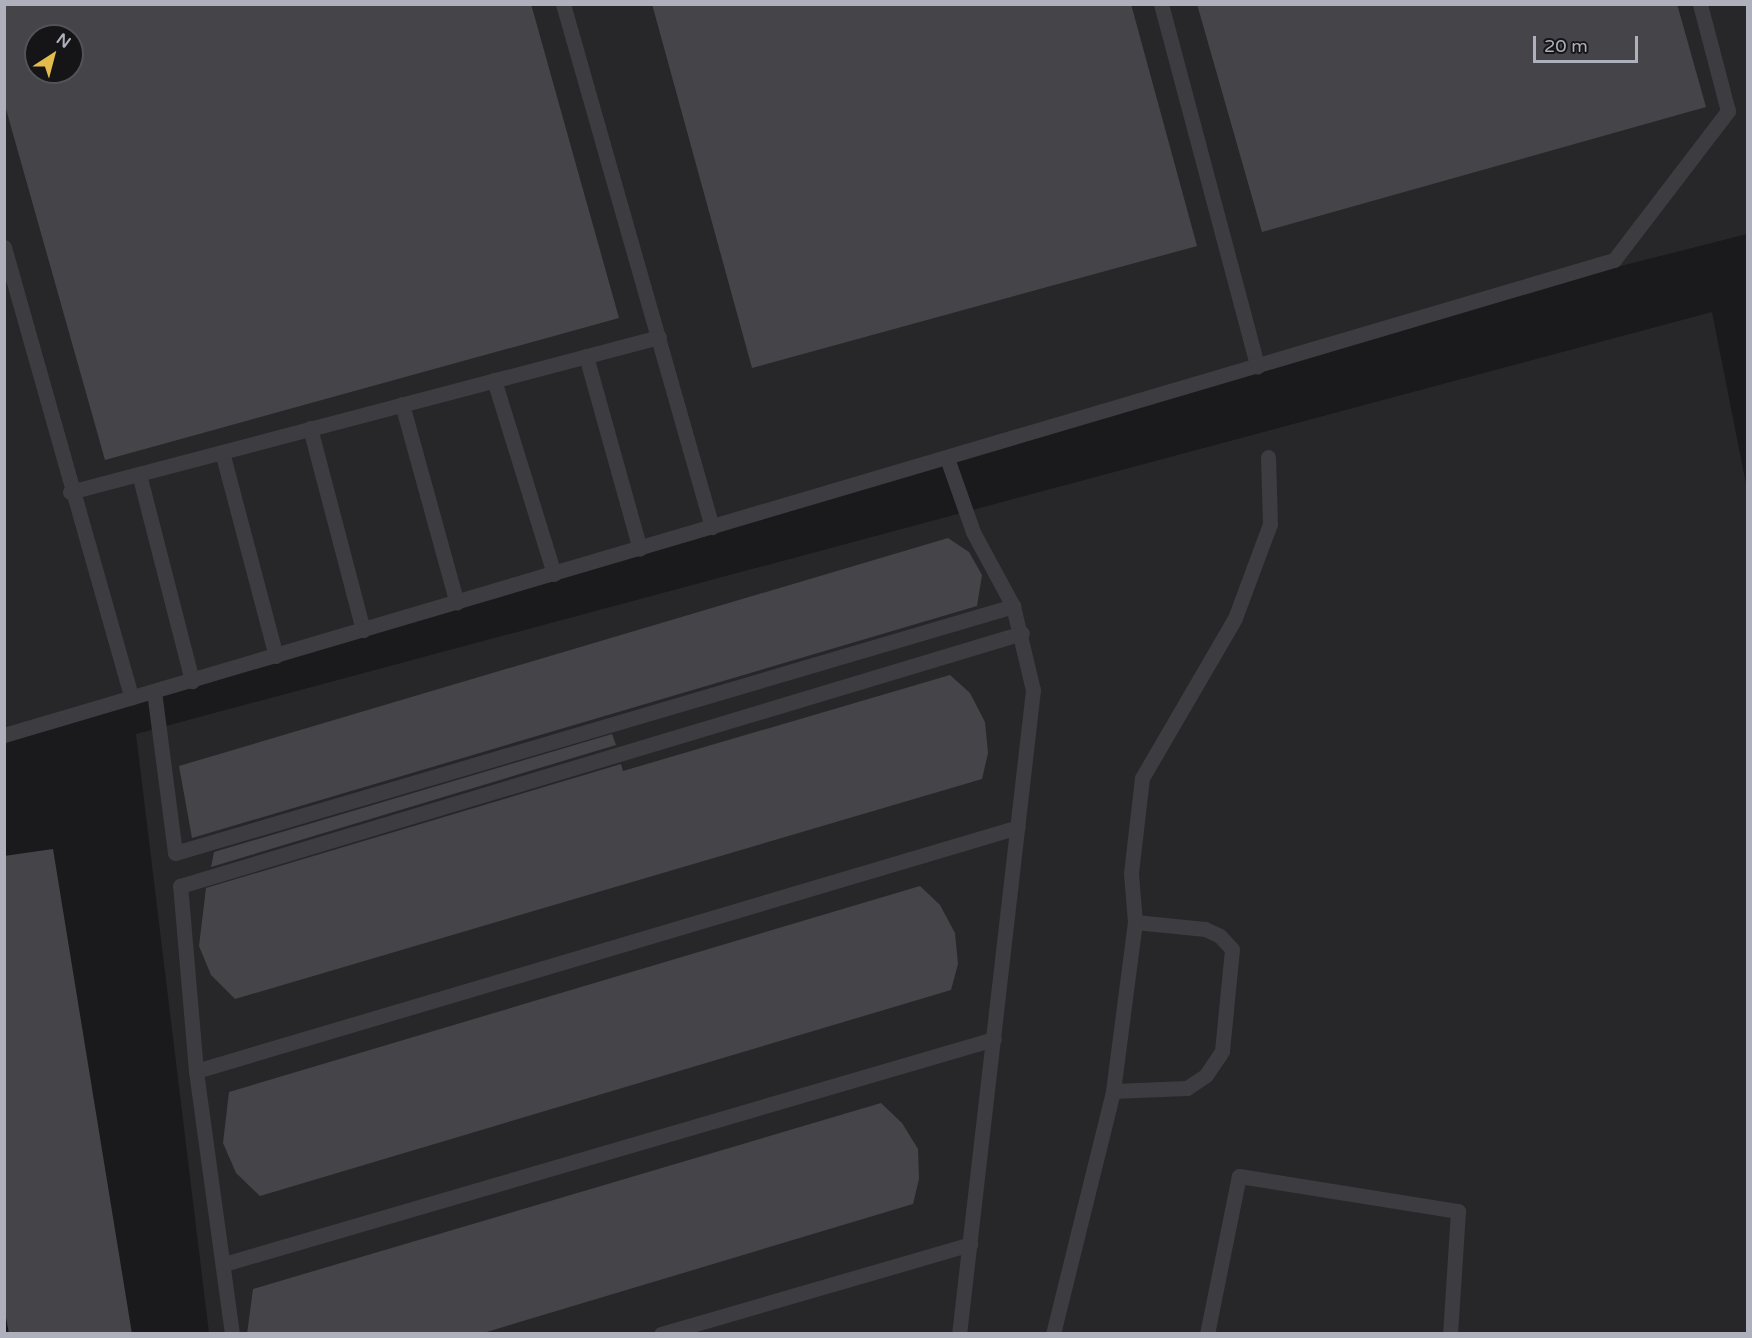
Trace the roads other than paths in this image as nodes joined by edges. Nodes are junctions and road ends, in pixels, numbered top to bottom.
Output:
1 (563, 4) edge
2 (1161, 4) edge
3 (1700, 4) edge
4 (4, 247) edge
5 (658, 337) junction
6 (586, 356) junction
7 (1257, 366) junction
8 (494, 380) junction
9 (402, 404) junction
10 (310, 428) junction
11 (222, 452) junction
12 (1268, 457) dead end
13 (947, 458) junction
14 (139, 474) junction
15 (70, 492) junction
16 (712, 527) junction
17 (640, 549) junction
18 (554, 574) junction
19 (457, 603) junction
20 (1013, 606) junction
21 (363, 630) junction
22 (1022, 633) junction
23 (276, 656) junction
24 (192, 681) junction
25 (154, 691) junction
26 (131, 697) junction
27 (4, 735) edge
28 (1018, 827) junction
29 (1135, 922) junction
30 (994, 1039) junction
31 (196, 1071) junction
32 (1113, 1091) junction
33 (970, 1244) junction
34 (224, 1264) junction
35 (232, 1334) edge
36 (661, 1334) edge
37 (959, 1334) edge
38 (1053, 1334) edge
39 (1207, 1334) edge
40 (1450, 1334) edge

1 - 5 lane
2 - 7 lane
3 - 7 lane
4 - 15 lane
5 - 6 lane
5 - 16 lane
6 - 8 lane
6 - 17 lane
7 - 13 lane
8 - 9 lane
8 - 18 lane
9 - 10 lane
9 - 19 lane
10 - 11 lane
10 - 21 lane
11 - 14 lane
11 - 23 lane
12 - 29 lane
13 - 16 lane
13 - 20 lane
14 - 15 lane
14 - 24 lane
15 - 26 lane
16 - 17 lane
17 - 18 lane
18 - 19 lane
19 - 21 lane
20 - 22 lane
20 - 25 lane
21 - 23 lane
22 - 28 lane
22 - 31 lane
23 - 24 lane
24 - 25 lane
25 - 26 lane
26 - 27 lane
28 - 30 lane
28 - 31 lane
29 - 32 lane
29 - 32 lane
30 - 33 lane
30 - 34 lane
31 - 34 lane
32 - 38 lane
33 - 36 lane
33 - 37 lane
34 - 35 lane
39 - 40 lane

